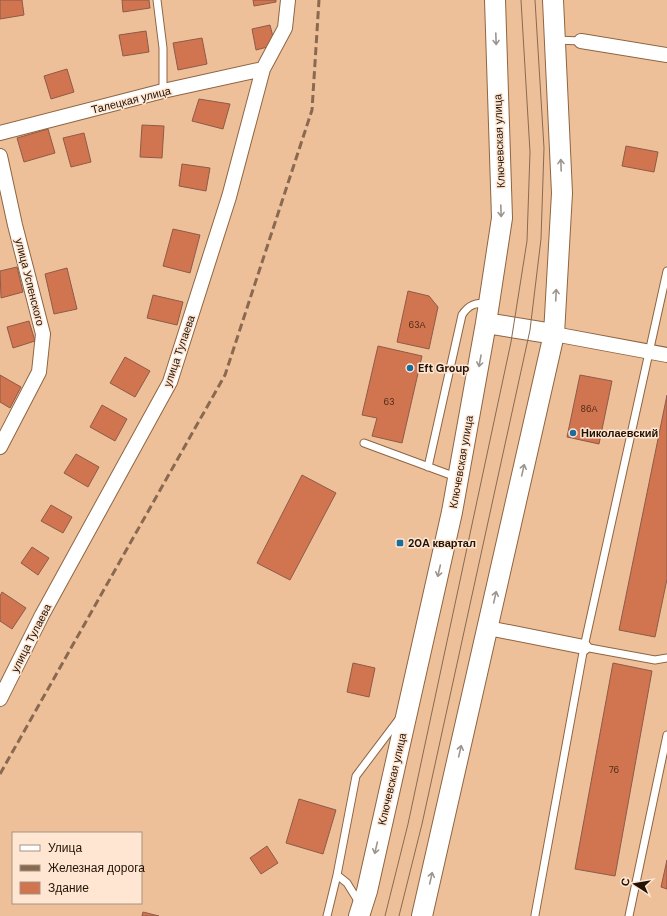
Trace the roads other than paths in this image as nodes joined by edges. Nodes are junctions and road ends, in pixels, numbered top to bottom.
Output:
1 (157, 0) edge
2 (288, 0) edge
3 (495, 0) edge
4 (553, 0) edge
5 (556, 40) junction
6 (581, 41) joint
7 (667, 55) edge
8 (263, 69) junction
9 (163, 92) junction
10 (0, 133) edge
11 (0, 156) edge
12 (667, 271) edge
13 (489, 303) junction
14 (486, 323) junction
15 (554, 334) junction
16 (648, 352) junction
17 (667, 355) edge
18 (364, 443) dead end
19 (0, 447) edge
20 (428, 467) junction
21 (458, 478) junction
22 (488, 628) junction
23 (584, 647) junction
24 (667, 658) edge
25 (0, 699) edge
26 (408, 708) junction
27 (667, 735) edge
28 (337, 875) junction
29 (360, 911) edge
30 (327, 916) edge
31 (422, 916) edge
32 (535, 916) edge
33 (629, 916) edge

1 - 9 lane
2 - 8 street, улица Тулаева
3 -> 13 main road, Ключевская улица
4 - 5 main road
5 - 6 lane
15 -> 5 main road
6 - 7 street
8 - 9 street, Талецкая улица
8 - 25 street, улица Тулаева
9 - 10 street, Талецкая улица
11 - 19 street, улица Успенского
12 - 16 lane
13 - 14 main road, Ключевская улица
13 - 20 lane
14 - 15 main road
14 -> 21 main road, Ключевская улица
15 - 16 street
22 -> 15 main road
16 - 17 street
16 - 23 lane
18 - 20 lane
20 - 21 lane
21 -> 26 main road, Ключевская улица
22 - 23 street
31 -> 22 main road
23 - 24 lane
23 - 32 lane
26 - 28 lane
26 -> 29 main road, Ключевская улица
27 - 33 lane
28 - 29 lane
28 - 30 lane

